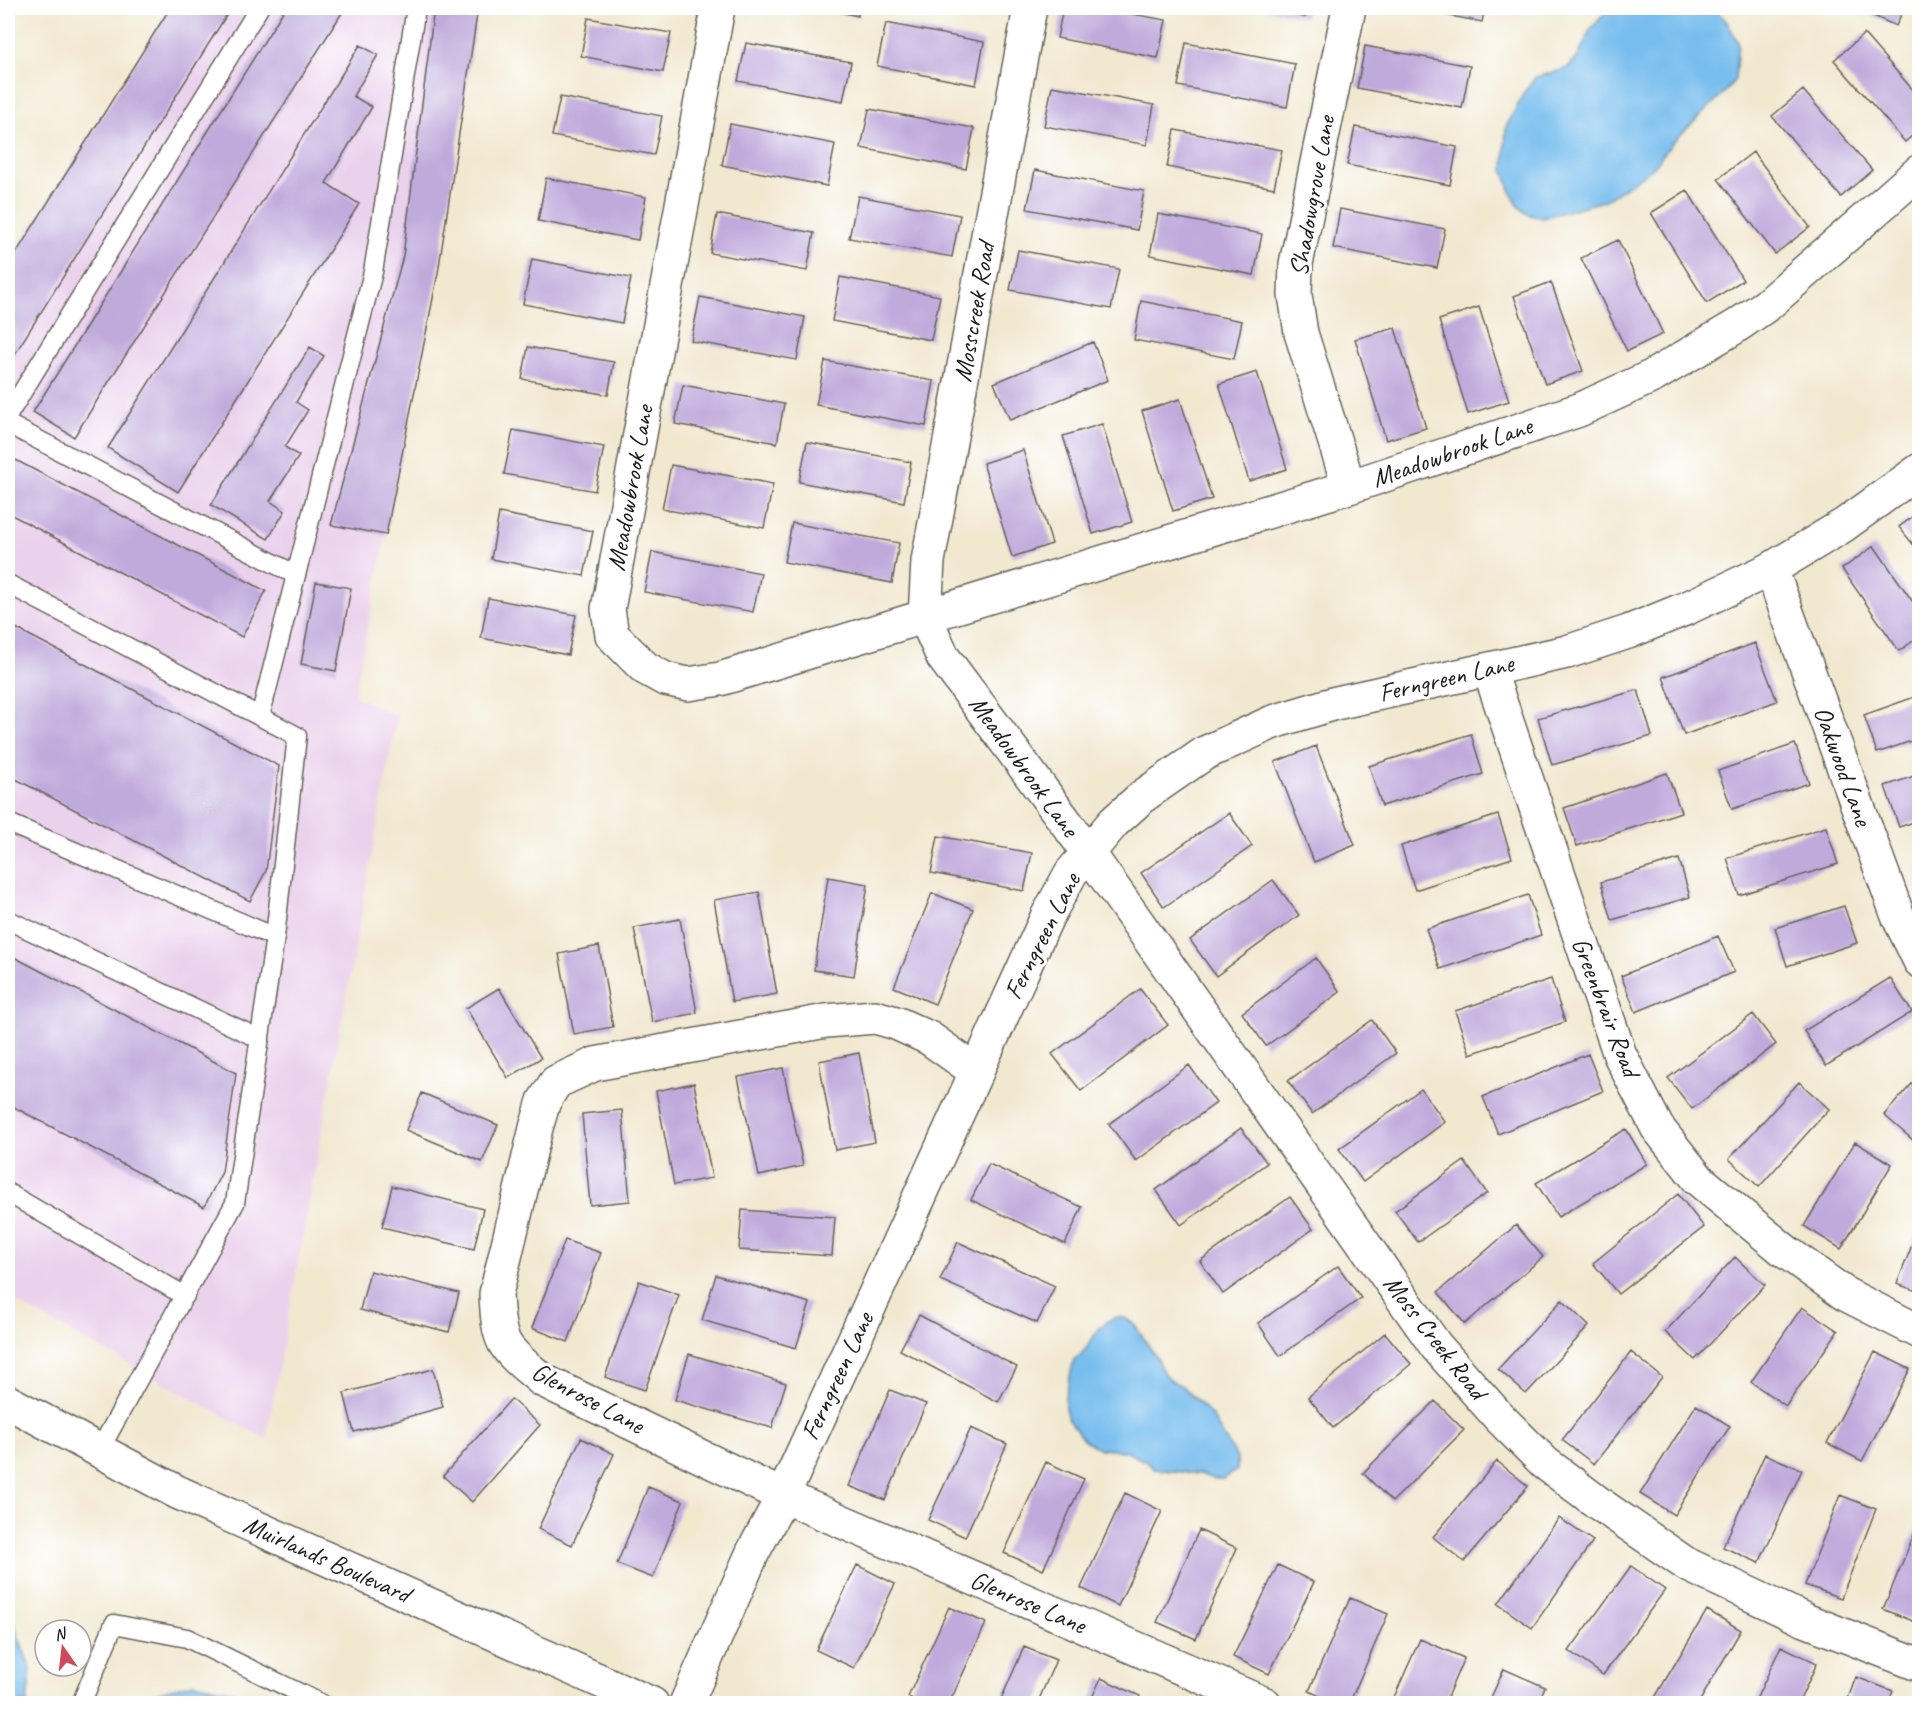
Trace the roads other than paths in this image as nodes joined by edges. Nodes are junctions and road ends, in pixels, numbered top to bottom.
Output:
1 (260, 8) edge
2 (416, 8) edge
3 (718, 8) edge
4 (1030, 8) edge
5 (1349, 8) edge
6 (1920, 171) edge
7 (8, 415) edge
8 (8, 424) edge
9 (1920, 470) edge
10 (1349, 487) junction
11 (1771, 569) junction
12 (296, 575) junction
13 (8, 584) edge
14 (925, 617) junction
15 (1489, 669) junction
16 (260, 717) junction
17 (8, 823) edge
18 (1088, 852) junction
19 (8, 920) edge
20 (275, 937) junction
21 (1920, 961) edge
22 (260, 1039) junction
23 (977, 1072) junction
24 (8, 1193) edge
25 (184, 1296) junction
26 (1920, 1332) edge
27 (8, 1402) edge
28 (99, 1451) junction
29 (783, 1496) junction
30 (1920, 1665) edge
31 (81, 1704) edge
32 (322, 1704) edge
33 (652, 1704) edge
34 (686, 1704) edge
35 (1265, 1704) edge

1 - 7 lane
2 - 12 lane
3 - 14 street, Meadowbrook Lane
4 - 14 street, Mosscreek Road
5 - 10 street, Shadowgrove Lane
6 - 10 street, Meadowbrook Lane
8 - 12 lane
9 - 11 street, Ferngreen Lane
10 - 14 street, Meadowbrook Lane
11 - 15 street, Ferngreen Lane
11 - 21 street, Oakwood Lane
12 - 16 lane
13 - 16 lane
14 - 18 street, Meadowbrook Lane
15 - 18 street, Ferngreen Lane
15 - 26 street, Greenbrair Road
16 - 20 lane
17 - 20 lane
18 - 23 street, Ferngreen Lane
18 - 30 street, Moss Creek Road
19 - 22 lane
20 - 22 lane
22 - 25 lane
23 - 29 street, Ferngreen Lane
23 - 29 street, Glenrose Lane
24 - 25 lane
25 - 28 lane
27 - 28 street, Muirlands Boulevard
28 - 33 street, Muirlands Boulevard
29 - 34 street, Ferngreen Lane
29 - 35 street, Glenrose Lane
31 - 32 lane

